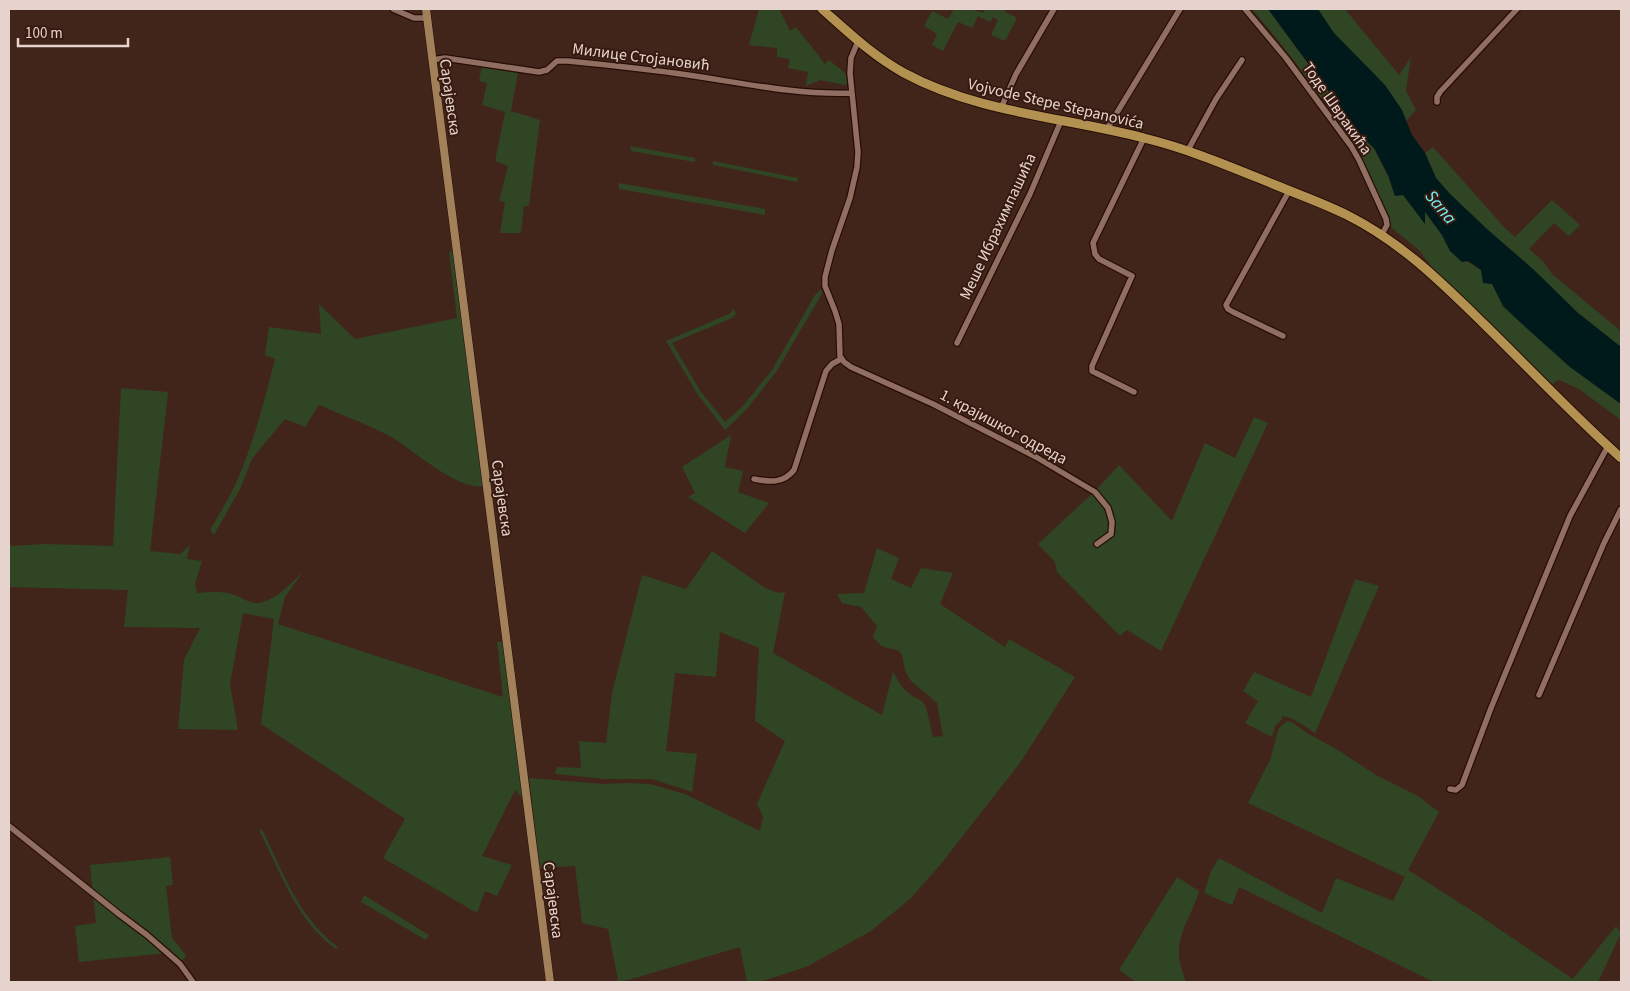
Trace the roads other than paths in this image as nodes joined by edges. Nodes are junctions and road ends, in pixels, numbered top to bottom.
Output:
1 (393, 9) edge
2 (426, 9) edge
3 (822, 9) edge
4 (1054, 9) edge
5 (1180, 9) edge
6 (1244, 9) edge
7 (1517, 9) edge
8 (427, 18) junction
9 (858, 41) junction
10 (432, 60) junction
11 (1242, 60) dead end
12 (851, 93) junction
13 (1437, 102) dead end
14 (1001, 108) junction
15 (1061, 121) junction
16 (1107, 129) junction
17 (1144, 138) junction
18 (1188, 150) junction
19 (1289, 191) junction
20 (1382, 234) junction
21 (1283, 336) dead end
22 (957, 343) dead end
23 (841, 359) junction
24 (1134, 392) dead end
25 (1608, 446) junction
26 (1621, 458) edge
27 (754, 479) dead end
28 (1621, 510) edge
29 (1097, 544) dead end
30 (1539, 695) dead end
31 (1450, 789) dead end
32 (9, 826) edge
33 (193, 982) edge
34 (550, 982) edge

1 - 8 street
2 - 8 main road, Сарајевска
3 - 9 main road, Vojvode Stepe Stepanovića
4 - 14 street
5 - 16 street
6 - 20 street, Тоде Швракића
7 - 13 street
8 - 10 main road, Сарајевска
9 - 12 street
9 - 14 main road, Vojvode Stepe Stepanovića
10 - 12 street, Милице Стојановић
10 - 34 main road, Сарајевска
11 - 18 street
12 - 23 street
14 - 15 main road, Vojvode Stepe Stepanovića
15 - 16 main road, Vojvode Stepe Stepanovića
15 - 22 street, Меше Ибрахимпашића
16 - 17 main road, Vojvode Stepe Stepanovića
17 - 18 main road, Vojvode Stepe Stepanovića
17 - 24 street
18 - 19 main road, Vojvode Stepe Stepanovića
19 - 20 main road, Vojvode Stepe Stepanovića
19 - 21 street
20 - 25 main road, Vojvode Stepe Stepanovića
23 - 27 street
23 - 29 street, 1. крајишког одреда
25 - 26 main road, Vojvode Stepe Stepanovića
25 - 31 street
28 - 30 street
32 - 33 street

